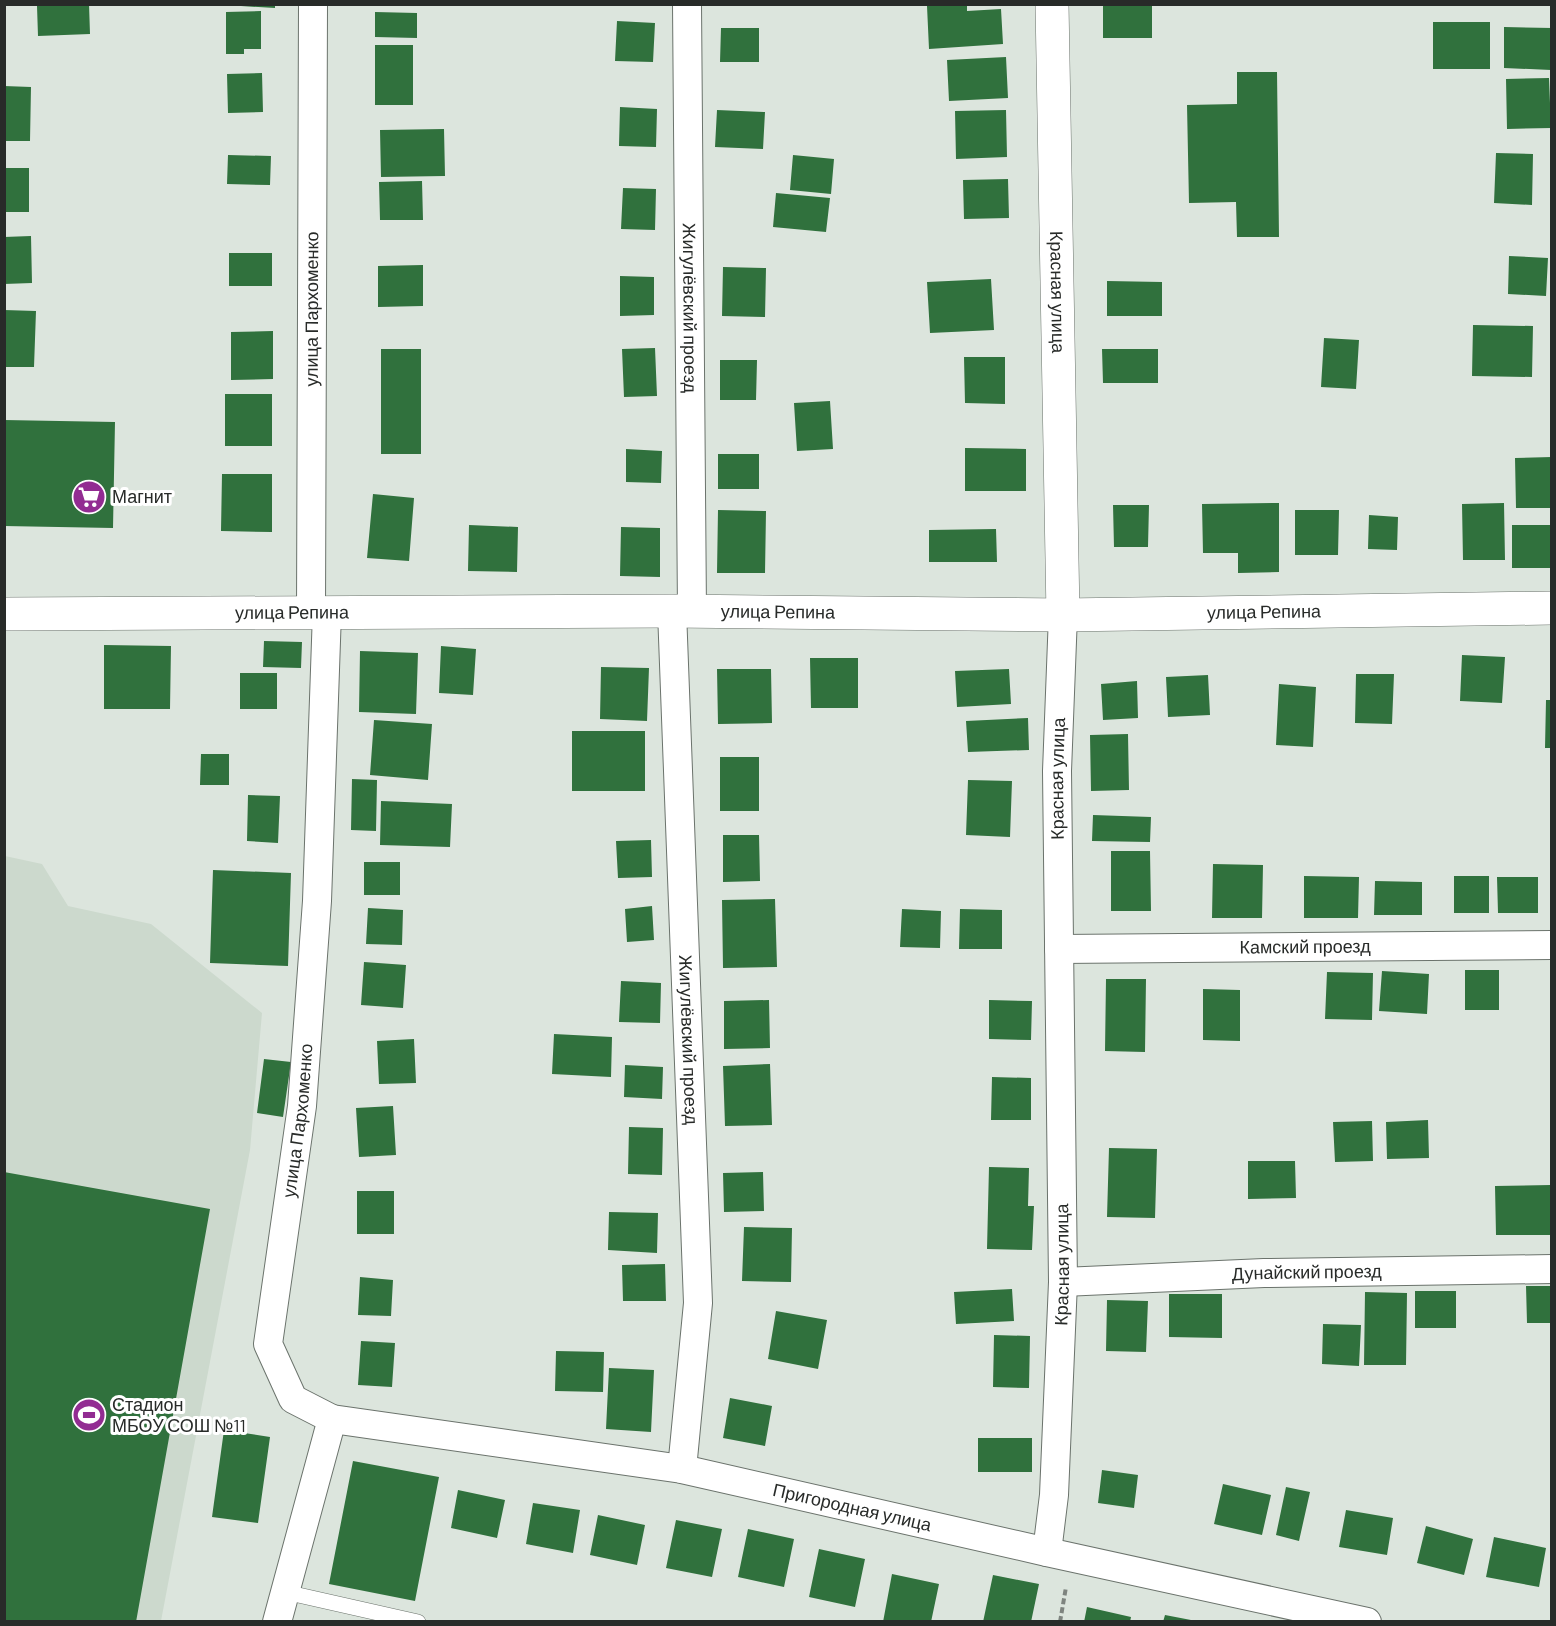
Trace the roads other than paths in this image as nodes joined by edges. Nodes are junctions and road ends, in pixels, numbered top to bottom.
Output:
1 (313, 4) edge
2 (687, 4) edge
3 (1052, 4) edge
4 (1551, 608) edge
5 (682, 611) junction
6 (319, 612) junction
7 (4, 614) edge
8 (1062, 615) junction
9 (1551, 945) edge
10 (1059, 949) junction
11 (1551, 1269) edge
12 (1063, 1282) junction
13 (332, 1419) junction
14 (681, 1469) junction
15 (1047, 1552) junction
16 (285, 1592) junction
17 (277, 1622) edge
18 (418, 1622) edge
19 (1367, 1622) edge

1 - 6 street, улица Пархоменко
2 - 5 street, Жигулёвский проезд
3 - 8 street, Красная улица
4 - 8 street, улица Репина
5 - 6 street, улица Репина
5 - 8 street, улица Репина
5 - 14 street, Жигулёвский проезд
6 - 7 street, улица Репина
6 - 13 street, улица Пархоменко
8 - 10 street, Красная улица
9 - 10 street, Камский проезд
10 - 12 street, Красная улица
11 - 12 street, Дунайский проезд
12 - 15 street, Красная улица
13 - 14 street, Пригородная улица
13 - 16 street
14 - 15 street, Пригородная улица
15 - 19 street, Пригородная улица
16 - 17 street
16 - 18 lane

